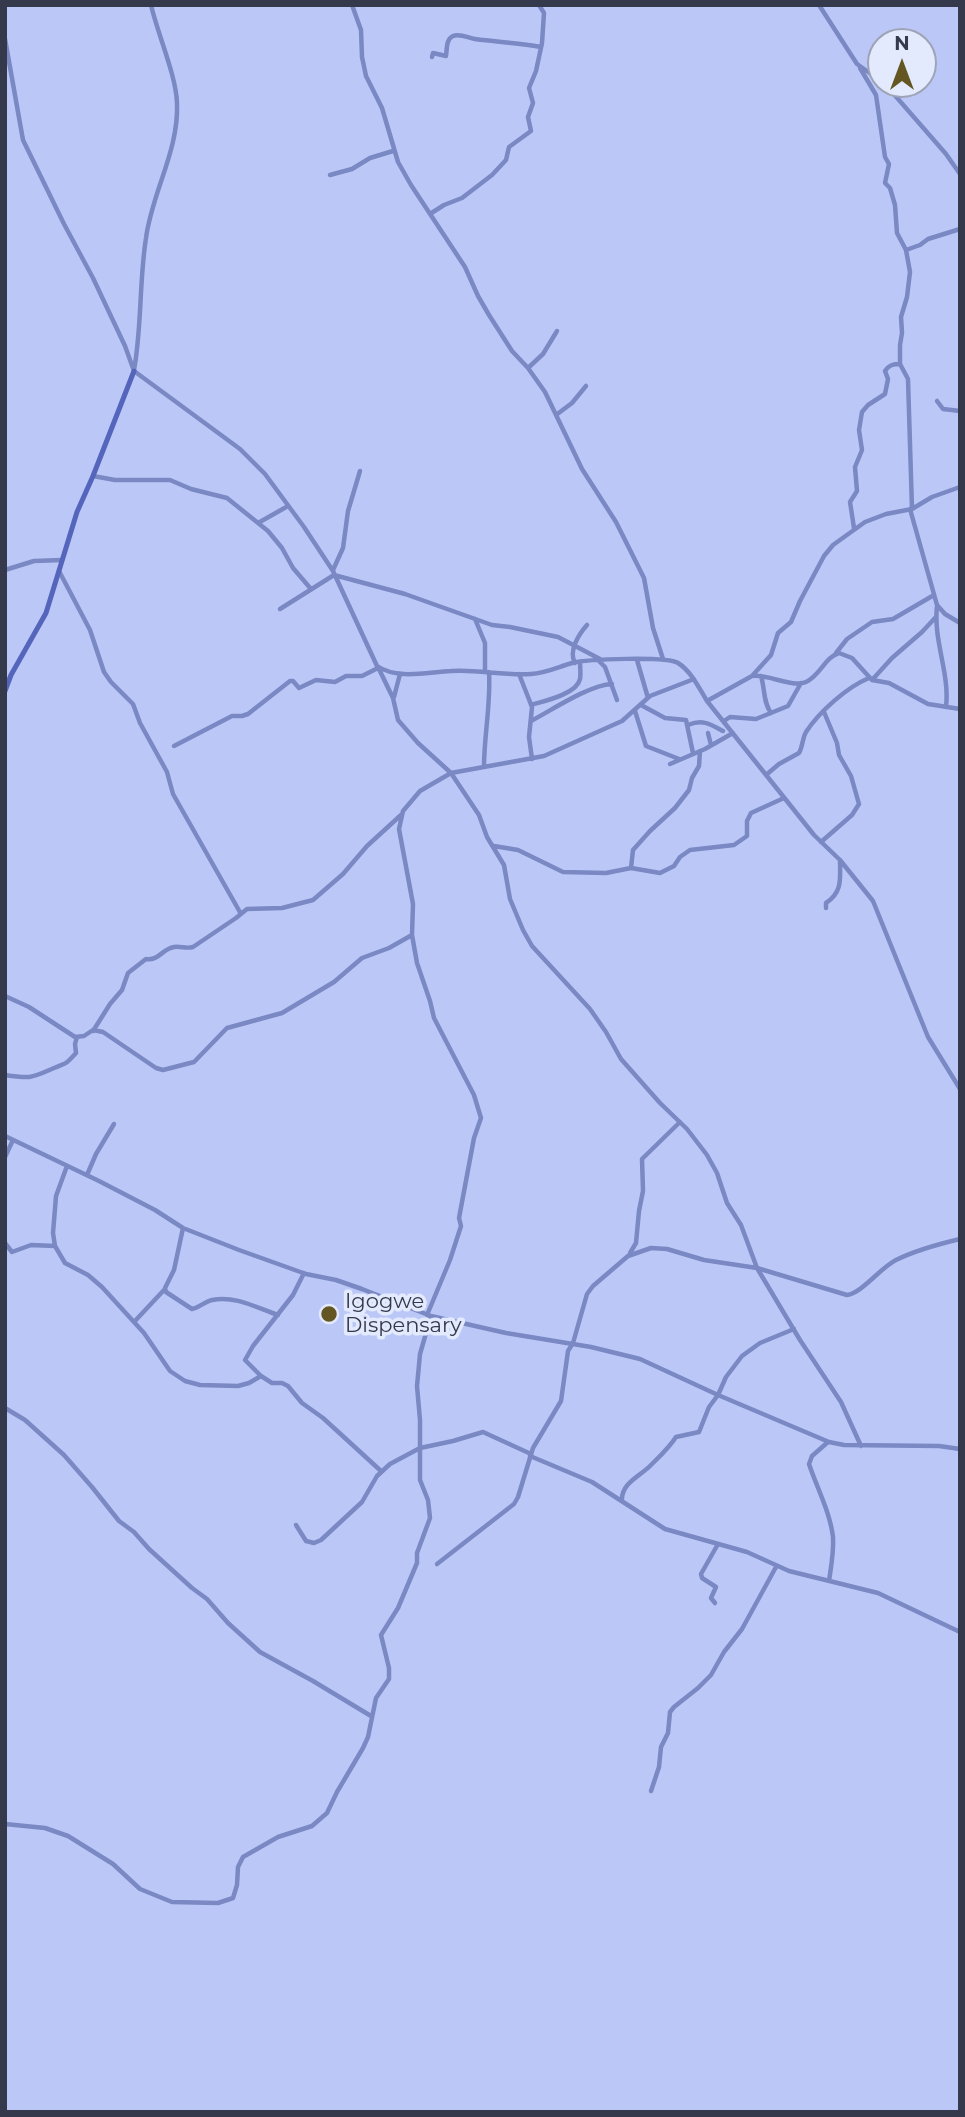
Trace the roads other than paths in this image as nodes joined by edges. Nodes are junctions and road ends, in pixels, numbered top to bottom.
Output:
1 (151, 5) edge
2 (352, 5) edge
3 (539, 5) edge
4 (819, 5) edge
5 (5, 39) edge
6 (541, 47) junction
7 (432, 57) dead end
8 (860, 68) junction
9 (867, 72) edge
10 (897, 98) edge
11 (393, 151) junction
12 (960, 174) edge
13 (330, 175) dead end
14 (430, 214) junction
15 (960, 229) edge
16 (906, 250) junction
17 (557, 331) dead end
18 (900, 364) junction
19 (528, 368) junction
20 (134, 371) junction
21 (586, 386) dead end
22 (937, 401) dead end
23 (960, 411) edge
24 (556, 415) junction
25 (360, 471) dead end
26 (93, 476) junction
27 (960, 487) edge
28 (288, 506) junction
29 (911, 509) junction
30 (258, 523) junction
31 (854, 528) junction
32 (63, 560) junction
33 (5, 570) edge
34 (59, 570) junction
35 (333, 573) junction
36 (311, 589) junction
37 (934, 594) junction
38 (937, 605) junction
39 (280, 609) dead end
40 (936, 617) junction
41 (475, 619) junction
42 (960, 623) edge
43 (587, 625) dead end
44 (575, 645) junction
45 (835, 653) junction
46 (599, 659) junction
47 (663, 659) junction
48 (637, 660) junction
49 (575, 661) junction
50 (378, 667) junction
51 (487, 672) junction
52 (400, 674) junction
53 (519, 674) junction
54 (752, 676) junction
55 (761, 676) junction
56 (694, 679) junction
57 (871, 679) junction
58 (801, 683) junction
59 (612, 684) junction
60 (5, 691) edge
61 (393, 698) junction
62 (648, 698) junction
63 (617, 700) dead end
64 (707, 701) junction
65 (531, 705) junction
66 (640, 705) junction
67 (946, 707) junction
68 (960, 709) edge
69 (635, 710) junction
70 (824, 712) junction
71 (771, 713) junction
72 (531, 721) junction
73 (725, 722) junction
74 (688, 724) junction
75 (723, 731) junction
76 (708, 733) dead end
77 (733, 733) junction
78 (722, 739) junction
79 (711, 745) junction
80 (174, 746) dead end
81 (700, 751) junction
82 (693, 753) junction
83 (532, 759) junction
84 (679, 759) junction
85 (670, 764) dead end
86 (484, 767) junction
87 (451, 773) junction
88 (766, 775) junction
89 (784, 798) junction
90 (402, 815) junction
91 (821, 842) junction
92 (493, 846) junction
93 (841, 860) junction
94 (631, 868) junction
95 (826, 908) dead end
96 (241, 914) junction
97 (412, 935) junction
98 (5, 996) edge
99 (93, 1031) junction
100 (77, 1037) junction
101 (5, 1076) edge
102 (960, 1089) edge
103 (680, 1122) junction
104 (114, 1125) dead end
105 (5, 1136) edge
106 (13, 1140) junction
107 (5, 1157) edge
108 (67, 1166) junction
109 (87, 1175) junction
110 (183, 1228) junction
111 (960, 1239) edge
112 (5, 1243) edge
113 (55, 1246) junction
114 (628, 1255) junction
115 (757, 1268) junction
116 (304, 1273) junction
117 (165, 1288) junction
118 (278, 1314) junction
119 (429, 1316) junction
120 (134, 1322) junction
121 (794, 1329) junction
122 (573, 1343) junction
123 (261, 1376) junction
124 (718, 1395) junction
125 (5, 1408) edge
126 (828, 1441) junction
127 (860, 1446) junction
128 (419, 1448) junction
129 (960, 1449) edge
130 (531, 1455) junction
131 (381, 1471) junction
132 (622, 1500) junction
133 (296, 1525) dead end
134 (718, 1544) junction
135 (437, 1564) dead end
136 (776, 1567) junction
137 (829, 1581) junction
138 (715, 1603) dead end
139 (960, 1632) edge
140 (371, 1716) junction
141 (652, 1791) dead end
142 (5, 1824) edge

1 - 20 street
2 - 11 street
3 - 6 street
4 - 8 street
5 - 20 street
6 - 7 street
6 - 14 street
8 - 9 street
8 - 16 street
10 - 12 street
11 - 13 street
11 - 14 street
14 - 19 street
15 - 16 street
16 - 18 street
17 - 19 street
18 - 29 street
18 - 31 street
19 - 24 street
20 - 26 main road
20 - 28 street
21 - 24 street
22 - 23 street
24 - 47 street
25 - 35 street
26 - 30 street
26 - 32 main road
27 - 29 street
28 - 30 street
28 - 35 street
29 - 31 street
29 - 37 street
30 - 36 street
31 - 54 street
32 - 33 street
32 - 34 main road
34 - 60 main road
34 - 96 street
35 - 36 street
35 - 41 street
35 - 50 street
36 - 39 street
37 - 38 street
37 - 45 street
38 - 40 street
38 - 42 street
40 - 57 street
40 - 67 street
41 - 44 street
41 - 51 street
43 - 44 street
44 - 46 street
44 - 49 street
45 - 57 street
45 - 58 street
46 - 48 street
46 - 49 street
46 - 59 street
47 - 48 street
47 - 56 street
48 - 62 street
49 - 53 street
49 - 65 street
50 - 52 street
50 - 61 street
50 - 80 street
51 - 52 street
51 - 53 street
51 - 86 street
52 - 61 street
53 - 65 street
54 - 55 street
54 - 64 street
55 - 58 street
55 - 71 street
56 - 62 street
56 - 64 street
57 - 67 street
57 - 70 street
58 - 71 street
59 - 63 street
59 - 72 street
61 - 87 street
62 - 66 street
64 - 73 street
65 - 72 street
66 - 69 street
66 - 74 street
67 - 68 street
69 - 83 street
69 - 84 street
70 - 88 street
70 - 91 street
71 - 73 street
72 - 83 street
73 - 75 street
73 - 77 street
74 - 75 street
74 - 82 street
75 - 78 street
76 - 79 street
77 - 78 street
77 - 88 street
78 - 79 street
79 - 81 street
81 - 82 street
81 - 94 street
82 - 84 street
83 - 86 street
84 - 85 street
86 - 87 street
87 - 90 street
87 - 92 street
88 - 89 street
89 - 91 street
89 - 94 street
90 - 96 street
90 - 97 street
91 - 93 street
92 - 94 street
92 - 103 street
93 - 95 street
93 - 102 street
96 - 99 street
97 - 99 street
97 - 119 street
98 - 100 street
99 - 100 street
100 - 101 street
103 - 114 street
103 - 115 street
104 - 109 street
105 - 106 street
106 - 107 street
106 - 108 street
108 - 109 street
108 - 113 street
109 - 110 street
110 - 116 street
110 - 117 street
111 - 115 street
112 - 113 street
113 - 120 street
114 - 115 street
114 - 122 street
115 - 121 street
116 - 118 street
116 - 119 street
117 - 118 street
117 - 120 street
118 - 123 street
119 - 122 street
119 - 128 street
120 - 123 street
121 - 124 street
121 - 127 street
122 - 124 street
122 - 130 street
123 - 131 street
124 - 126 street
124 - 132 street
125 - 140 street
126 - 127 street
126 - 137 street
127 - 129 street
128 - 130 street
128 - 131 street
128 - 140 street
130 - 132 street
130 - 135 street
131 - 133 street
132 - 134 street
134 - 136 street
134 - 138 street
136 - 137 street
136 - 141 street
137 - 139 street
140 - 142 street

